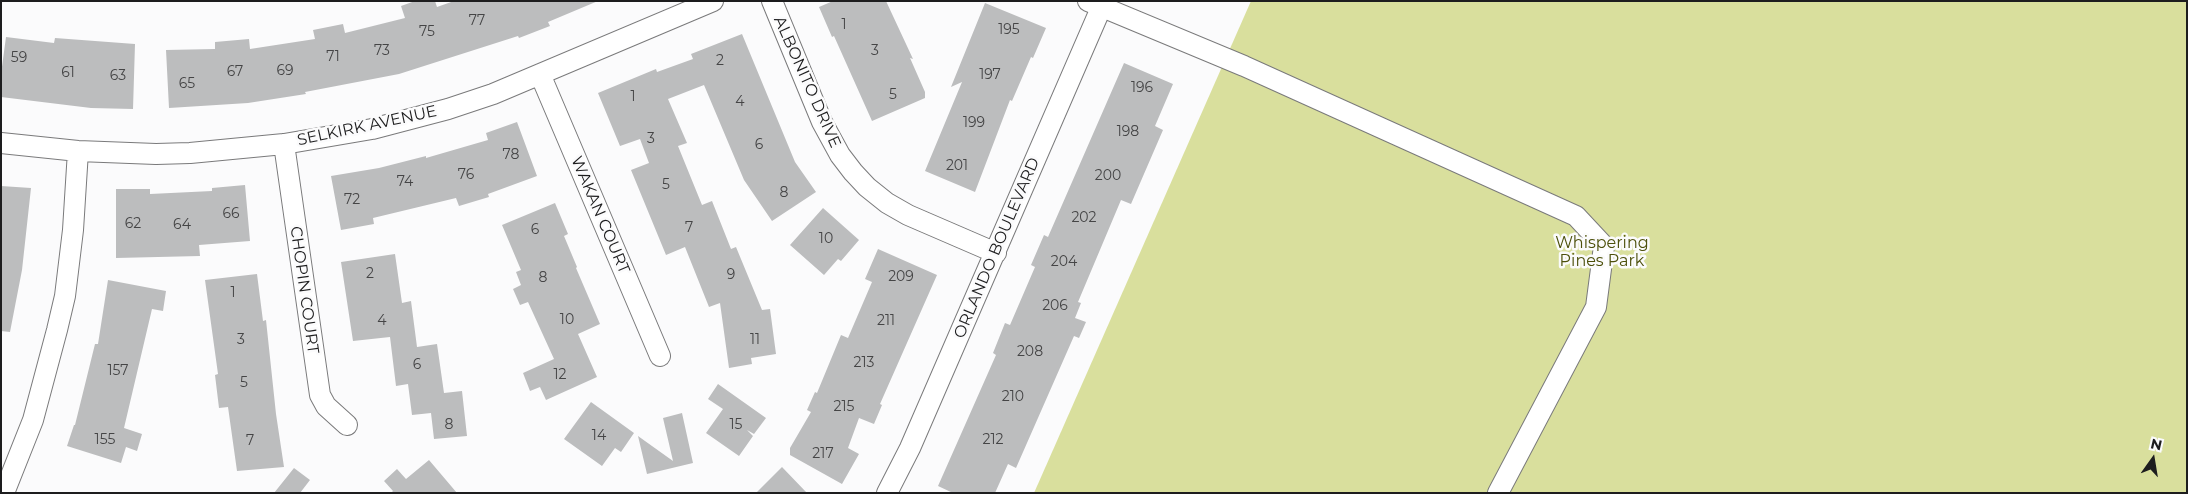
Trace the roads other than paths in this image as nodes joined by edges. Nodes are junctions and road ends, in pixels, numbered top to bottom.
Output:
1 (713, 1) edge
2 (772, 1) edge
3 (1098, 3) edge
4 (540, 74) junction
5 (1, 143) edge
6 (284, 144) junction
7 (78, 151) junction
8 (996, 253) junction
9 (660, 356) dead end
10 (347, 425) dead end
11 (4, 493) edge
12 (887, 493) edge
13 (1498, 493) edge

1 - 4 street, SELKIRK AVENUE
2 - 8 street, ALBONITO DRIVE
3 - 8 street, ORLANDO BOULEVARD
3 - 13 street
4 - 6 street, SELKIRK AVENUE
4 - 9 street, WAKAN COURT
5 - 7 street, SELKIRK AVENUE
6 - 7 street, SELKIRK AVENUE
6 - 10 street, CHOPIN COURT
7 - 11 street
8 - 12 street, ORLANDO BOULEVARD

